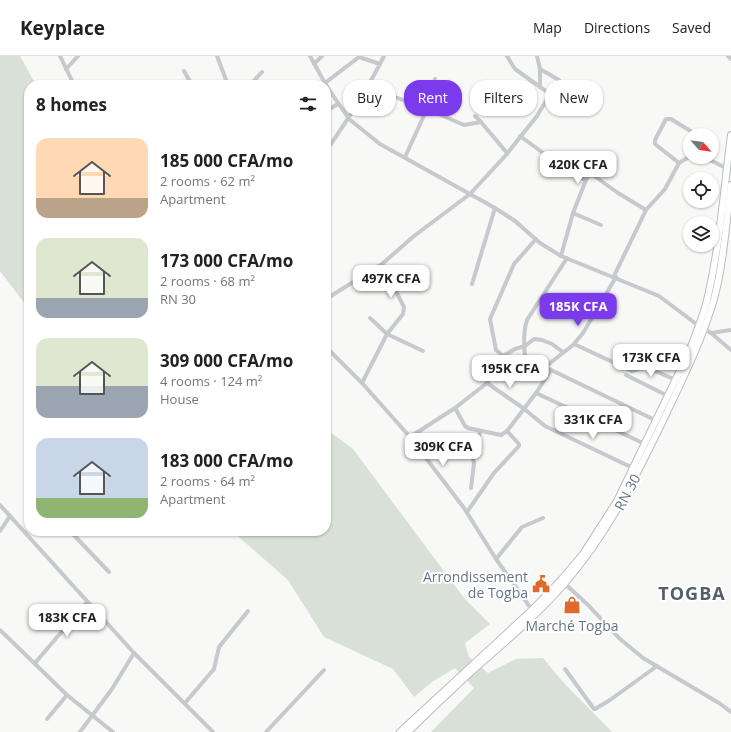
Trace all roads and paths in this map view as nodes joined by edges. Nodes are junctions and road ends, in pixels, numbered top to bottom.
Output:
1 (60, 56) edge
2 (78, 56) edge
3 (217, 56) edge
4 (310, 56) edge
5 (322, 56) edge
6 (384, 56) edge
7 (507, 56) edge
8 (538, 56) edge
9 (728, 56) edge
10 (731, 59) edge
11 (314, 64) junction
12 (380, 64) junction
13 (66, 69) junction
14 (540, 69) junction
15 (184, 71) dead end
16 (262, 72) dead end
17 (72, 80) edge
18 (189, 80) edge
19 (226, 80) edge
20 (255, 80) edge
21 (322, 80) edge
22 (331, 80) edge
23 (372, 80) edge
24 (559, 80) dead end
25 (540, 87) junction
26 (545, 90) edge
27 (331, 94) edge
28 (545, 102) edge
29 (338, 104) junction
30 (331, 108) edge
31 (350, 116) edge
32 (424, 116) edge
33 (443, 116) edge
34 (475, 116) dead end
35 (348, 119) junction
36 (481, 122) junction
37 (686, 128) edge
38 (731, 135) edge
39 (520, 136) junction
40 (331, 144) edge
41 (507, 153) junction
42 (404, 157) junction
43 (683, 160) edge
44 (679, 163) junction
45 (718, 164) edge
46 (726, 168) junction
47 (586, 180) junction
48 (731, 185) edge
49 (470, 194) junction
50 (495, 208) junction
51 (646, 210) junction
52 (573, 213) junction
53 (601, 224) dead end
54 (536, 239) junction
55 (561, 256) junction
56 (568, 258) junction
57 (382, 264) junction
58 (615, 277) junction
59 (472, 284) dead end
60 (331, 297) edge
61 (370, 318) dead end
62 (701, 327) junction
63 (731, 330) edge
64 (711, 333) junction
65 (387, 334) junction
66 (574, 344) junction
67 (524, 346) junction
68 (731, 350) edge
69 (423, 351) dead end
70 (331, 352) edge
71 (563, 352) junction
72 (503, 356) junction
73 (545, 367) junction
74 (551, 370) junction
75 (532, 372) junction
76 (626, 375) dead end
77 (676, 380) junction
78 (362, 383) junction
79 (487, 383) junction
80 (536, 393) junction
81 (668, 396) junction
82 (455, 408) junction
83 (523, 408) junction
84 (657, 421) junction
85 (481, 431) junction
86 (507, 431) junction
87 (410, 437) junction
88 (645, 444) junction
89 (633, 468) junction
90 (471, 488) dead end
91 (0, 505) edge
92 (467, 512) junction
93 (10, 516) junction
94 (543, 518) dead end
95 (24, 528) edge
96 (0, 531) edge
97 (31, 536) edge
98 (75, 536) edge
99 (496, 559) junction
100 (109, 572) dead end
101 (563, 582) junction
102 (87, 602) junction
103 (532, 610) junction
104 (248, 611) dead end
105 (0, 630) edge
106 (134, 653) junction
107 (479, 662) junction
108 (35, 663) junction
109 (657, 666) junction
110 (565, 669) dead end
111 (324, 670) dead end
112 (461, 678) junction
113 (67, 694) junction
114 (185, 703) junction
115 (731, 712) edge
116 (92, 716) junction
117 (47, 719) dead end
118 (80, 732) edge
119 (113, 732) edge
120 (213, 732) edge
121 (266, 732) edge
122 (400, 732) edge
123 (408, 732) edge

1 - 13 street
2 - 13 street
3 - 19 street
4 - 11 street
5 - 11 street
6 - 12 street
7 - 25 street
8 - 14 street
9 - 10 street
11 - 21 street
12 - 22 street
12 - 23 street
13 - 17 street
14 - 24 street
14 - 25 street
15 - 18 street
16 - 20 street
25 - 26 street
27 - 29 street
28 - 39 street
29 - 30 street
29 - 35 street
31 - 35 street
32 - 42 street
33 - 36 street
34 - 36 street
35 - 40 street
35 - 42 street
36 - 41 street
37 - 44 street
38 - 46 main road, RN 30
39 - 41 street
39 - 47 street
41 - 49 street
42 - 49 street
43 - 44 street
44 - 51 street
45 - 46 street
46 - 62 main road, RN 30
47 - 51 street
47 - 52 street
48 - 62 main road, RN 30 / RN 30
49 - 50 street
49 - 57 street
50 - 54 street
50 - 59 street
51 - 58 street
52 - 53 street
52 - 55 street
54 - 55 street
54 - 72 street
55 - 56 street
56 - 58 street
56 - 67 street
57 - 60 street
57 - 65 street
58 - 62 street
58 - 66 street
61 - 65 street
62 - 64 street
62 - 77 main road, RN 30
62 - 101 main road, RN 30 / RN 30
63 - 64 street
64 - 68 street
65 - 69 street
65 - 78 street
66 - 71 street
66 - 77 street
67 - 71 street
67 - 72 street
67 - 75 street
70 - 78 street
71 - 73 street
72 - 75 street
72 - 79 street
73 - 74 street
73 - 75 street
74 - 80 street
74 - 84 street
76 - 81 street
77 - 81 main road, RN 30
78 - 87 street
79 - 82 street
79 - 83 street
80 - 83 street
80 - 88 street
81 - 84 main road, RN 30
82 - 85 street
82 - 87 street
83 - 86 street
83 - 89 street
84 - 88 main road, RN 30
85 - 86 street
85 - 90 street
86 - 92 street
87 - 92 street
88 - 89 main road, RN 30
89 - 101 main road, RN 30
91 - 93 street
92 - 99 street
93 - 95 street
93 - 96 street
94 - 99 street
97 - 102 street
98 - 100 street
99 - 103 street
101 - 103 main road, RN 30
101 - 107 main road, RN 30 / RN 30
101 - 109 street
102 - 106 street
102 - 108 street
103 - 107 main road, RN 30
104 - 114 street
105 - 108 street
106 - 114 street
106 - 116 street
107 - 112 main road, RN 30 / RN 30
108 - 113 street
109 - 110 street
109 - 115 street
111 - 121 street
112 - 122 main road, RN 30
112 - 123 main road, RN 30 / RN 30
113 - 116 street
113 - 117 street
114 - 120 street
116 - 118 street
116 - 119 street

